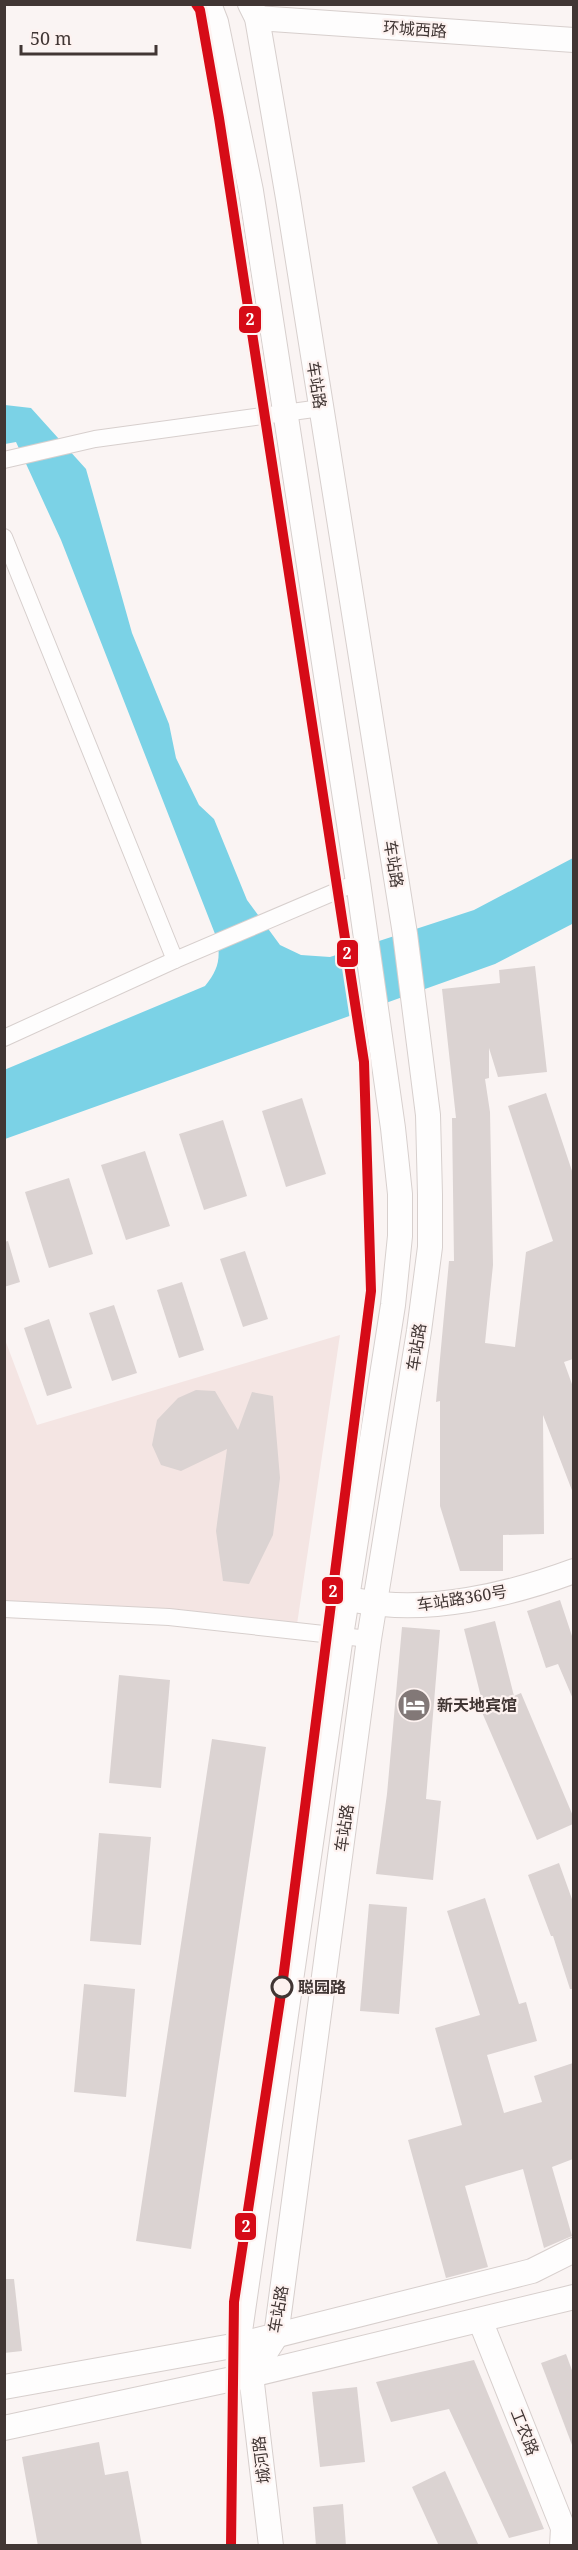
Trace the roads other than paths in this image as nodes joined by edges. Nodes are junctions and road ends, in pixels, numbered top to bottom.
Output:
1 (209, 4) edge
2 (253, 11) edge
3 (573, 40) edge
4 (321, 408) junction
5 (285, 414) junction
6 (4, 460) edge
7 (4, 537) edge
8 (358, 882) junction
9 (175, 960) junction
10 (4, 1038) edge
11 (573, 1571) edge
12 (349, 1599) junction
13 (376, 1604) junction
14 (4, 1610) edge
15 (341, 1636) junction
16 (369, 1639) junction
17 (573, 2250) edge
18 (573, 2297) edge
19 (480, 2320) junction
20 (276, 2336) junction
21 (238, 2345) junction
22 (251, 2375) junction
23 (4, 2387) edge
24 (4, 2428) edge
25 (271, 2546) edge
26 (562, 2546) edge

1 - 5 main road, 车站路
2 - 3 main road, 环城西路
2 - 4 main road, 车站路
4 - 5 street
4 - 13 main road, 车站路
5 - 6 street
5 - 8 main road, 车站路
7 - 9 street
8 - 9 street
8 - 12 main road, 车站路
9 - 10 street
11 - 13 main road, 车站路360号
12 - 13 main road, 车站路360号
12 - 15 main road, 车站路
13 - 16 main road, 车站路
14 - 15 street
15 - 16 street
15 - 21 main road, 车站路
16 - 20 main road, 车站路
17 - 20 main road
18 - 19 main road
19 - 22 main road
19 - 26 main road, 工农路
20 - 21 main road
20 - 22 main road, 车站路
21 - 22 main road
21 - 23 main road
22 - 24 main road
22 - 25 main road, 城河路

